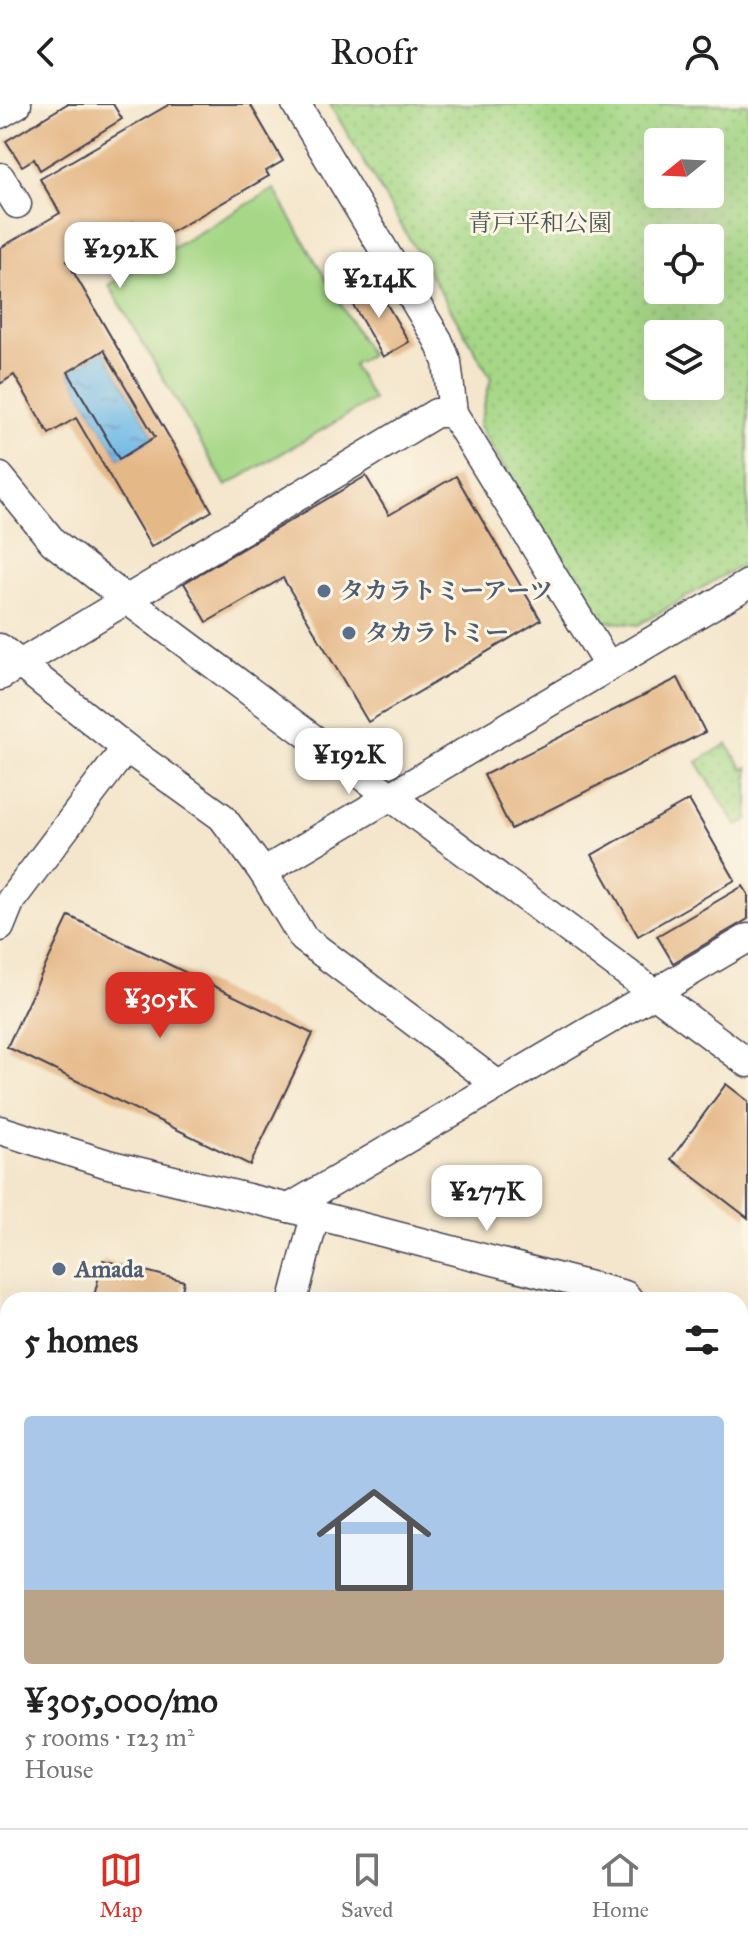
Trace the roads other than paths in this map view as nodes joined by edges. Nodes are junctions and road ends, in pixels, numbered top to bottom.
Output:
1 (17, 104) edge
2 (296, 104) edge
3 (0, 114) edge
4 (0, 177) edge
5 (17, 204) dead end
6 (453, 413) junction
7 (0, 477) edge
8 (748, 584) edge
9 (126, 599) junction
10 (7, 663) edge
11 (609, 667) junction
12 (126, 748) junction
13 (392, 796) junction
14 (263, 872) junction
15 (0, 927) edge
16 (748, 938) edge
17 (655, 993) junction
18 (748, 1063) edge
19 (498, 1085) junction
20 (0, 1130) edge
21 (302, 1212) junction
22 (294, 1292) edge
23 (613, 1292) edge

1 - 3 street
2 - 6 street
4 - 5 street
6 - 9 street
6 - 11 street
7 - 9 street
8 - 11 street
9 - 10 street
9 - 13 street
10 - 12 street
11 - 13 street
12 - 14 street
12 - 15 street
13 - 14 street
13 - 17 street
14 - 19 street
16 - 17 street
17 - 18 street
17 - 19 street
19 - 21 street
20 - 21 street
21 - 22 street
21 - 23 street

